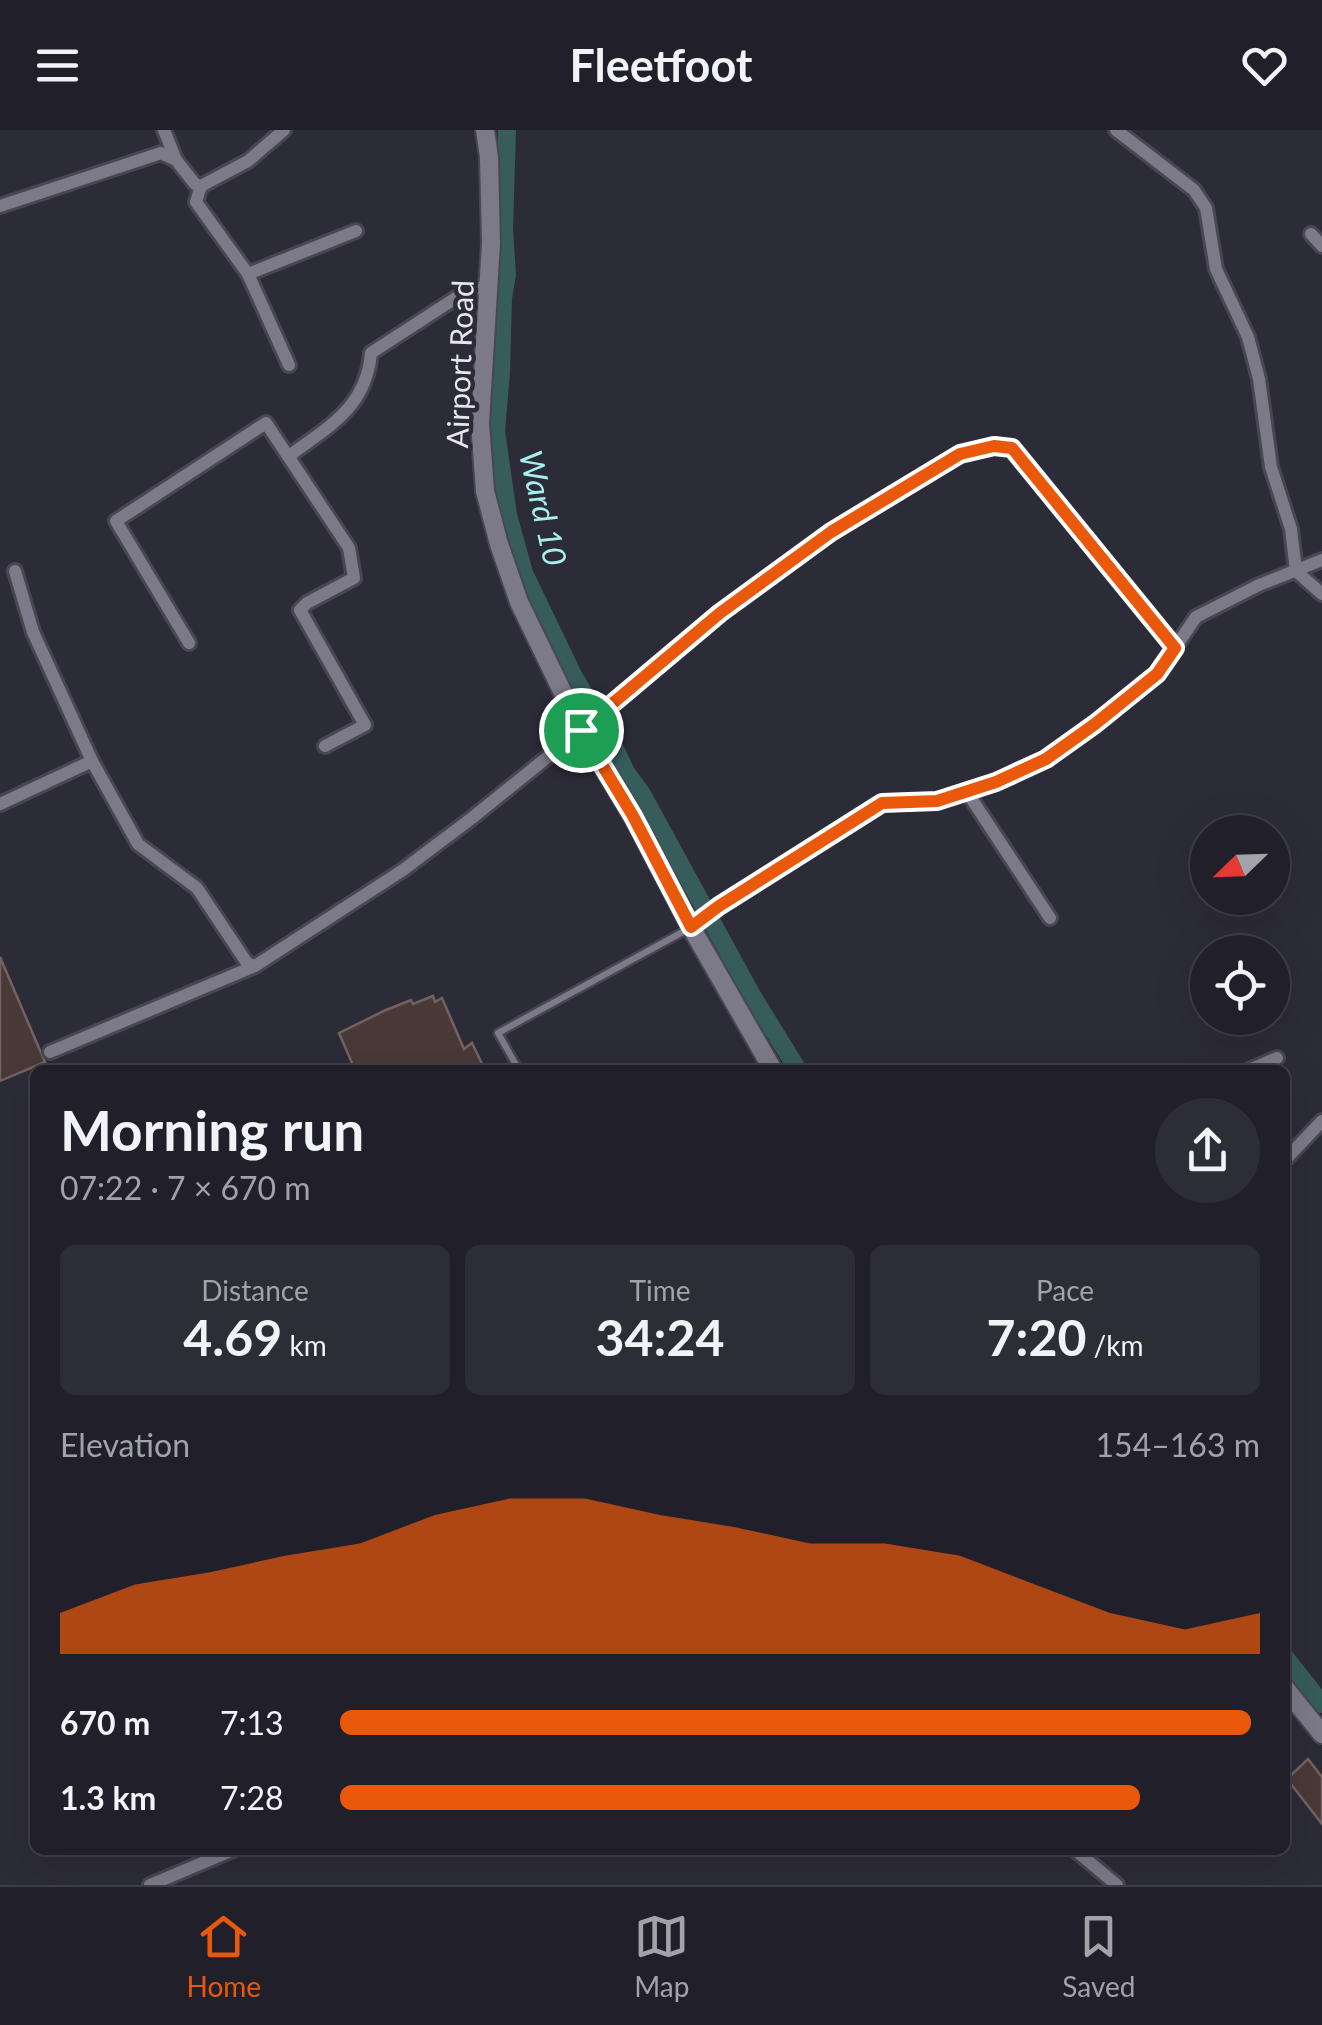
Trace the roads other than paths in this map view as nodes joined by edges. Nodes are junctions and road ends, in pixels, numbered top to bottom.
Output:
1 (164, 130) edge
2 (284, 130) edge
3 (485, 130) edge
4 (1116, 130) edge
5 (176, 160) junction
6 (201, 186) junction
7 (0, 206) edge
8 (356, 232) dead end
9 (1310, 234) dead end
10 (1322, 246) edge
11 (248, 274) junction
12 (489, 286) junction
13 (289, 365) dead end
14 (289, 456) junction
15 (1322, 560) edge
16 (1296, 571) junction
17 (16, 572) dead end
18 (1322, 594) edge
19 (189, 643) dead end
20 (1175, 648) junction
21 (585, 726) junction
22 (325, 746) dead end
23 (92, 761) junction
24 (968, 792) junction
25 (0, 804) edge
26 (1050, 918) dead end
27 (693, 926) junction
28 (254, 966) junction
29 (50, 1052) dead end
30 (1277, 1058) dead end
31 (517, 1065) edge
32 (770, 1065) edge
33 (1261, 1065) edge
34 (1322, 1121) edge
35 (1290, 1155) edge
36 (1290, 1694) edge
37 (1322, 1734) edge
38 (221, 1855) edge
39 (1081, 1855) edge
40 (150, 1885) edge
41 (1117, 1885) edge

1 - 5 street
2 - 6 street
3 - 12 main road, Airport Road
4 - 16 street
5 - 6 street
5 - 7 street
6 - 11 street
8 - 11 street
9 - 10 street
11 - 13 street
12 - 14 street
12 - 21 main road, Airport Road
14 - 19 street
14 - 22 street
15 - 16 street
16 - 18 street
16 - 20 street
17 - 23 street
20 - 21 street
20 - 24 street
21 - 27 main road, Airport Road
21 - 28 street
23 - 25 street
23 - 28 street
24 - 26 street
24 - 27 street
27 - 31 lane
27 - 32 main road, Airport Road
28 - 29 street
30 - 33 street
34 - 35 street
36 - 37 main road
38 - 40 street
39 - 41 street

